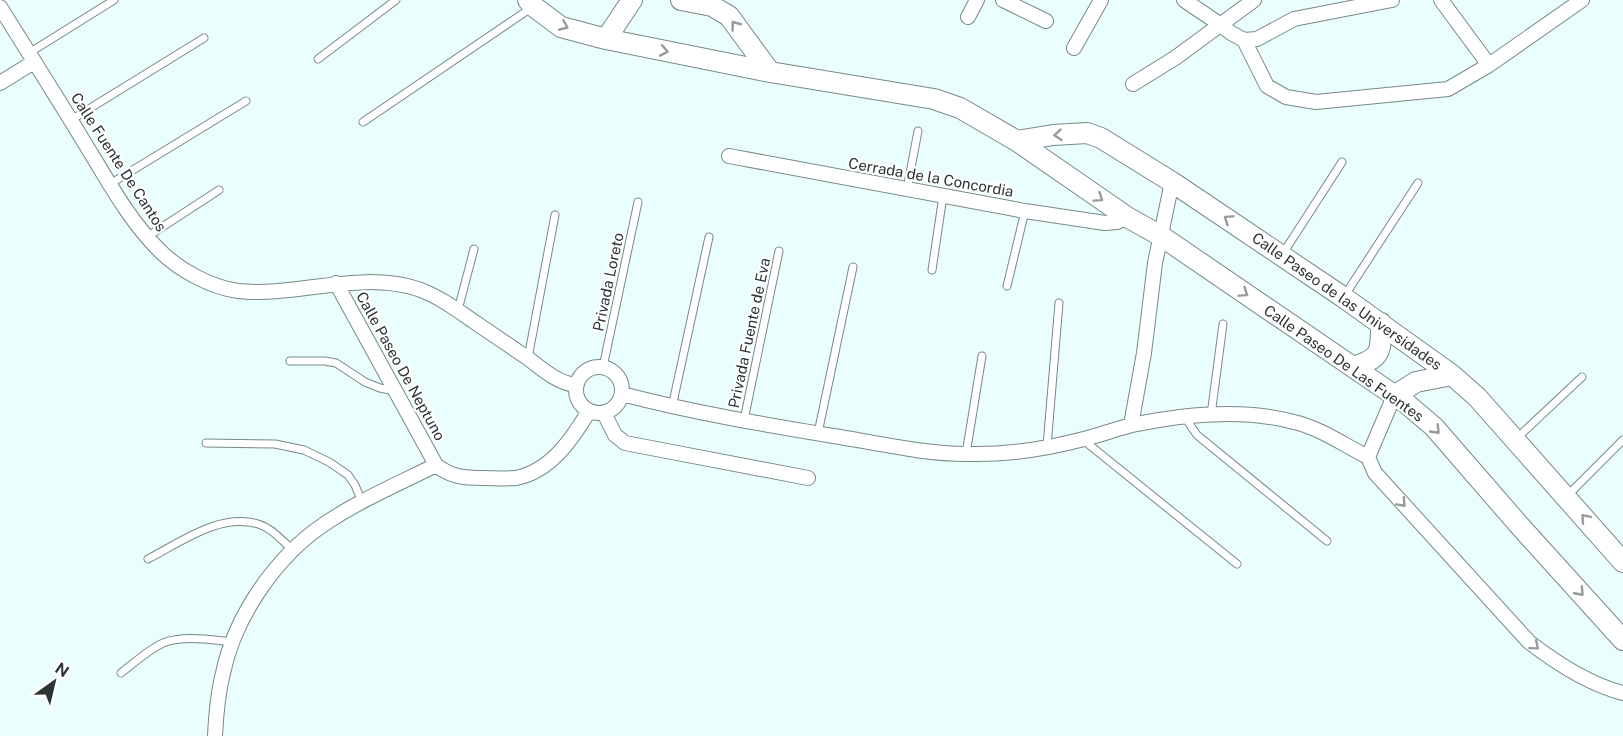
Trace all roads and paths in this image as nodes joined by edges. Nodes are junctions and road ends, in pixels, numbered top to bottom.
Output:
1 (114, 0) edge
2 (396, 0) edge
3 (632, 0) edge
4 (681, 0) edge
5 (977, 0) edge
6 (1004, 0) edge
7 (1101, 0) edge
8 (1184, 0) edge
9 (1254, 0) edge
10 (1392, 0) edge
11 (1441, 0) edge
12 (1582, 0) edge
13 (531, 3) edge
14 (0, 7) edge
15 (968, 17) dead end
16 (1046, 21) dead end
17 (1221, 25) junction
18 (204, 38) dead end
19 (606, 39) junction
20 (1244, 40) junction
21 (1074, 48) dead end
22 (31, 57) junction
23 (318, 59) dead end
24 (1489, 65) junction
25 (770, 72) junction
26 (0, 83) edge
27 (1133, 84) dead end
28 (246, 101) dead end
29 (71, 120) junction
30 (363, 123) dead end
31 (918, 131) dead end
32 (1017, 141) junction
33 (729, 156) dead end
34 (1342, 162) dead end
35 (1172, 182) junction
36 (1418, 183) dead end
37 (110, 184) junction
38 (907, 189) junction
39 (219, 190) dead end
40 (943, 196) junction
41 (638, 202) dead end
42 (1025, 211) junction
43 (555, 215) dead end
44 (1127, 217) junction
45 (1161, 236) junction
46 (147, 237) junction
47 (709, 237) dead end
48 (474, 249) dead end
49 (779, 251) dead end
50 (1282, 255) junction
51 (853, 267) dead end
52 (932, 270) dead end
53 (336, 283) junction
54 (1006, 286) dead end
55 (1343, 297) junction
56 (1059, 303) dead end
57 (458, 310) junction
58 (1381, 323) junction
59 (1224, 324) dead end
60 (982, 356) dead end
61 (528, 358) junction
62 (290, 361) dead end
63 (603, 367) junction
64 (1353, 367) junction
65 (1452, 375) junction
66 (1582, 377) dead end
67 (576, 385) junction
68 (395, 391) junction
69 (622, 394) junction
70 (1395, 396) junction
71 (672, 407) junction
72 (589, 411) junction
73 (604, 413) junction
74 (1211, 415) junction
75 (1184, 416) junction
76 (744, 420) junction
77 (1131, 425) junction
78 (818, 433) junction
79 (1082, 439) junction
80 (1515, 440) junction
81 (1623, 440) edge
82 (206, 443) dead end
83 (1047, 446) junction
84 (966, 454) junction
85 (1368, 457) junction
86 (436, 465) junction
87 (808, 478) dead end
88 (1566, 497) junction
89 (362, 502) junction
90 (1327, 541) dead end
91 (292, 550) junction
92 (1620, 554) edge
93 (148, 559) dead end
94 (1237, 564) dead end
95 (1623, 640) edge
96 (233, 642) junction
97 (121, 673) dead end
98 (1623, 693) edge
99 (215, 736) edge

1 - 22 lane
2 - 23 lane
3 - 19 street
25 -> 4 street
5 - 15 street
6 - 16 street
7 - 21 street
8 - 17 street
9 - 17 street
10 - 20 street
11 - 24 street
12 - 24 street
13 -> 19 street, Calle Paseo De Las Fuentes
13 - 30 lane
14 - 22 street, Calle Fuente De Cantos
17 - 20 street
17 - 27 street
18 - 29 lane
19 -> 25 street, Calle Paseo De Las Fuentes
20 - 24 street
22 - 26 street
22 - 29 street, Calle Fuente De Cantos
25 - 32 street, Calle Paseo De Las Fuentes
28 - 37 lane
29 - 37 street, Calle Fuente De Cantos
31 - 38 lane
35 -> 32 street, Calle Paseo de las Universidades
32 -> 44 street, Calle Paseo De Las Fuentes
33 - 38 street, Cerrada de la Concordia
34 - 50 lane
35 - 45 street
50 -> 35 street, Calle Paseo de las Universidades
36 - 55 lane
37 - 46 street, Calle Fuente De Cantos
38 - 40 street, Cerrada de la Concordia
39 - 46 lane
40 - 42 street, Cerrada de la Concordia
40 - 52 lane
41 - 63 lane, Privada Loreto
42 - 44 street, Cerrada de la Concordia
42 - 54 lane
43 - 61 lane
44 - 45 street, Calle Paseo De Las Fuentes
45 -> 64 street, Calle Paseo De Las Fuentes
45 - 77 street
46 - 53 street, Calle Fuente De Cantos
47 - 71 lane
48 - 57 lane
49 - 76 lane, Privada Fuente de Eva
50 - 55 street, Calle Paseo de las Universidades
51 - 78 lane
53 - 57 street, Calle Fuente De Cantos
53 - 68 street, Calle Paseo De Neptuno
55 - 58 street, Calle Paseo de las Universidades
56 - 83 lane
57 - 61 street, Calle Fuente De Cantos
58 - 64 street
58 - 65 street, Calle Paseo de las Universidades
59 - 74 lane
60 - 84 lane
61 - 67 street, Calle Fuente De Cantos
62 - 68 lane
63 - 67 street
63 - 69 street
64 - 70 street, Calle Paseo De Las Fuentes
65 - 70 street
65 - 80 street, Calle Paseo de las Universidades
66 - 80 lane
67 - 72 street
68 - 86 street, Calle Paseo De Neptuno
69 - 71 street
69 - 73 street
70 - 85 street
70 -> 95 street, Calle Paseo De Las Fuentes
71 - 76 street
72 - 73 street
72 - 86 street
73 - 87 street
74 - 75 street
74 - 85 street
75 - 77 street
75 - 90 lane
76 - 78 street
77 - 79 street
78 - 84 street
79 - 83 street
79 - 94 lane
80 - 88 street, Calle Paseo de las Universidades
81 - 88 lane
82 - 89 lane
83 - 84 street
85 -> 98 street
86 - 89 street
92 -> 88 street, Calle Paseo de las Universidades
89 - 91 street
91 - 93 lane
91 - 96 street
96 - 97 lane
96 - 99 street

